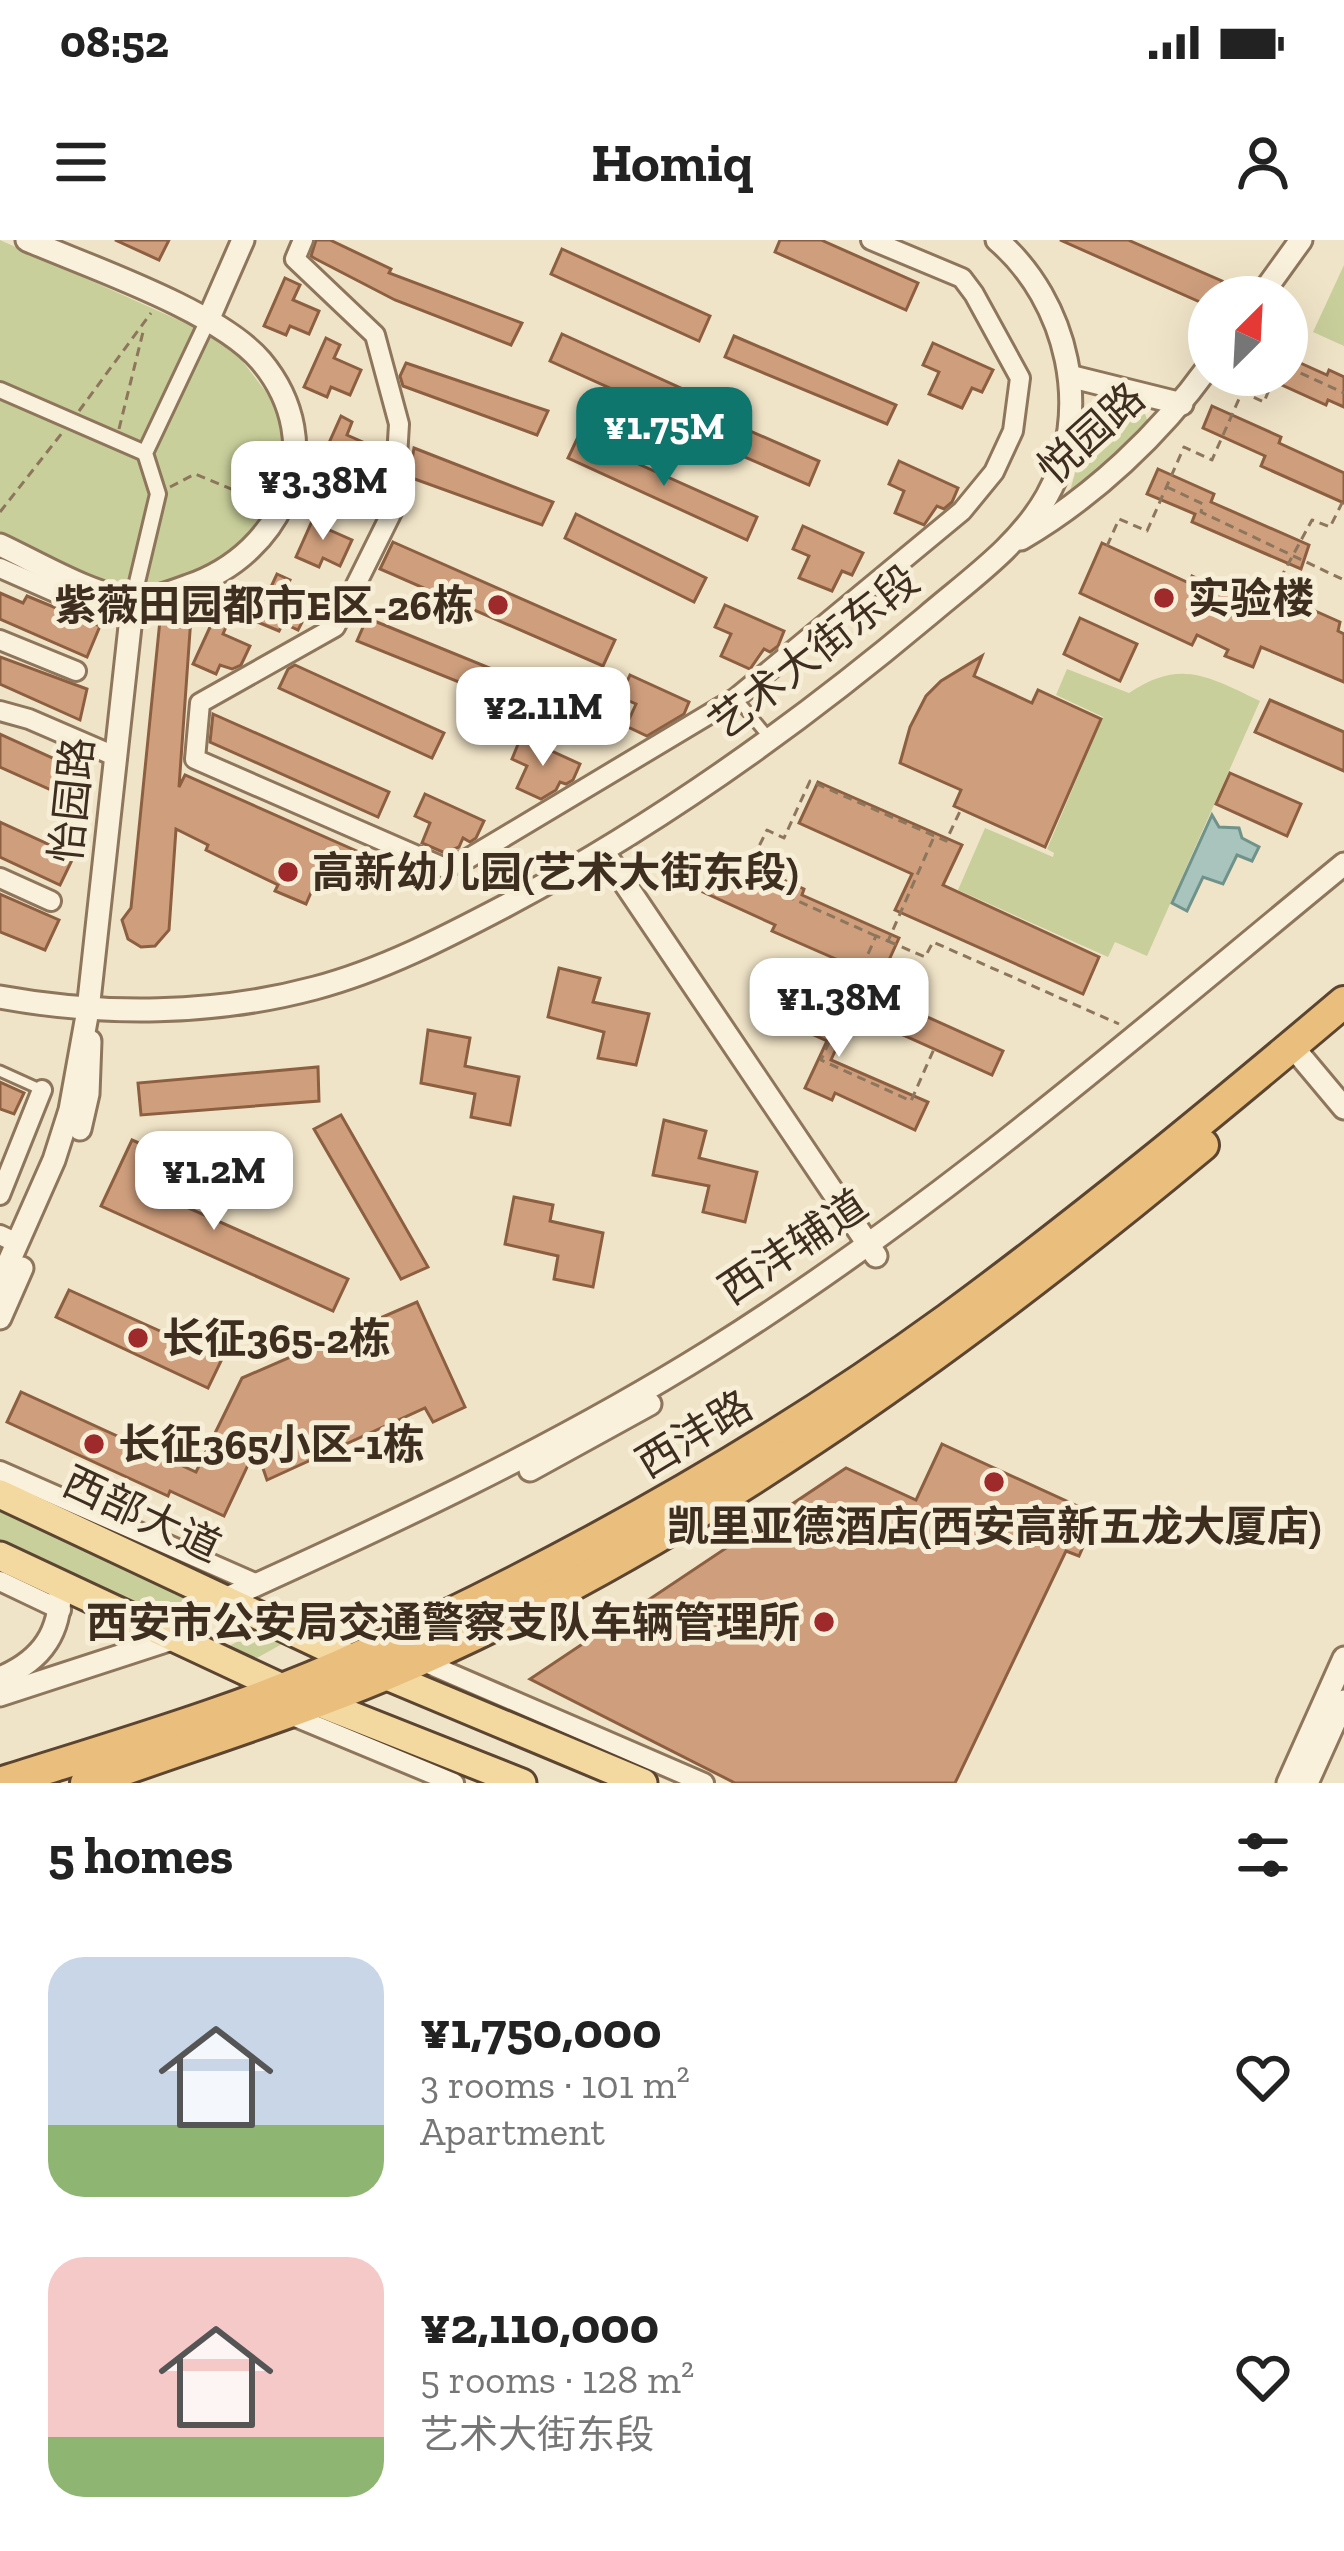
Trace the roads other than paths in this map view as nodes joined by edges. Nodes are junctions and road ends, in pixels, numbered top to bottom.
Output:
1 (27, 240) edge
2 (243, 240) edge
3 (303, 240) edge
4 (872, 240) edge
5 (997, 240) edge
6 (1301, 240) edge
7 (1275, 276) edge
8 (208, 320) junction
9 (1072, 377) junction
10 (0, 390) edge
11 (1188, 396) edge
12 (1182, 404) junction
13 (145, 453) junction
14 (1012, 544) junction
15 (0, 545) edge
16 (0, 568) edge
17 (134, 599) junction
18 (98, 611) dead end
19 (0, 640) edge
20 (76, 671) dead end
21 (736, 698) junction
22 (0, 711) edge
23 (771, 740) junction
24 (117, 757) junction
25 (603, 850) junction
26 (1344, 864) edge
27 (0, 878) edge
28 (1344, 882) edge
29 (50, 902) dead end
30 (0, 997) edge
31 (1344, 1002) edge
32 (88, 1010) junction
33 (1344, 1027) edge
34 (1298, 1053) junction
35 (0, 1071) edge
36 (42, 1090) joint
37 (1344, 1108) edge
38 (0, 1195) edge
39 (9, 1239) edge
40 (872, 1250) junction
41 (0, 1282) edge
42 (0, 1318) edge
43 (0, 1471) edge
44 (0, 1494) edge
45 (0, 1556) edge
46 (0, 1581) edge
47 (60, 1597) junction
48 (241, 1597) junction
49 (176, 1638) junction
50 (1344, 1658) edge
51 (356, 1659) junction
52 (417, 1659) junction
53 (385, 1675) junction
54 (0, 1678) edge
55 (0, 1695) edge
56 (283, 1700) junction
57 (314, 1701) junction
58 (1344, 1701) edge
59 (0, 1783) edge
60 (86, 1783) edge
61 (454, 1783) edge
62 (522, 1783) edge
63 (643, 1783) edge
64 (704, 1783) edge
65 (1288, 1783) edge
66 (1307, 1783) edge

1 - 8 street
2 - 8 street
3 - 21 street
4 - 21 street
5 - 9 street
6 - 7 street
8 - 13 street
8 - 17 street
9 - 12 street
9 - 14 street, 艺术大街东段
10 - 13 street
11 - 12 street, 悦园路
12 - 14 street, 悦园路
13 - 17 street
14 - 23 street, 艺术大街东段
15 - 17 street
16 - 18 street
17 - 24 street, 怡园路
19 - 20 street
21 - 23 lane
22 - 24 street
23 - 25 street, 艺术大街东段
24 - 32 street, 怡园路
25 - 32 street, 艺术大街东段
25 - 40 street
26 - 40 street, 西沣辅道
27 - 29 street
28 - 40 street, 西沣辅道
30 - 32 street, 艺术大街东段
31 - 34 highway, 西沣路
32 - 39 street, 怡园路
32 - 42 street, 怡园路
33 - 34 highway, 西沣路
34 - 37 street
34 - 51 highway, 西沣路
34 - 52 highway, 西沣路
35 - 36 lane
36 - 38 street
39 - 41 street, 怡园路
40 - 48 street, 西沣辅道
43 - 48 street
44 - 48 main road, 西部大道
45 - 47 main road
46 - 47 street
47 - 49 main road
47 - 54 street
48 - 51 main road, 西部大道
49 - 55 street
49 - 56 main road
50 - 65 street
51 - 53 main road, 西部大道
51 - 56 highway, 西沣路
52 - 53 highway, 西沣路
52 - 64 street
53 - 57 highway, 西沣路
53 - 63 main road, 西部大道
56 - 57 highway, 西沣路
56 - 59 highway, 西沣路
56 - 60 highway, 西沣路
56 - 61 street
57 - 62 main road
58 - 66 street

